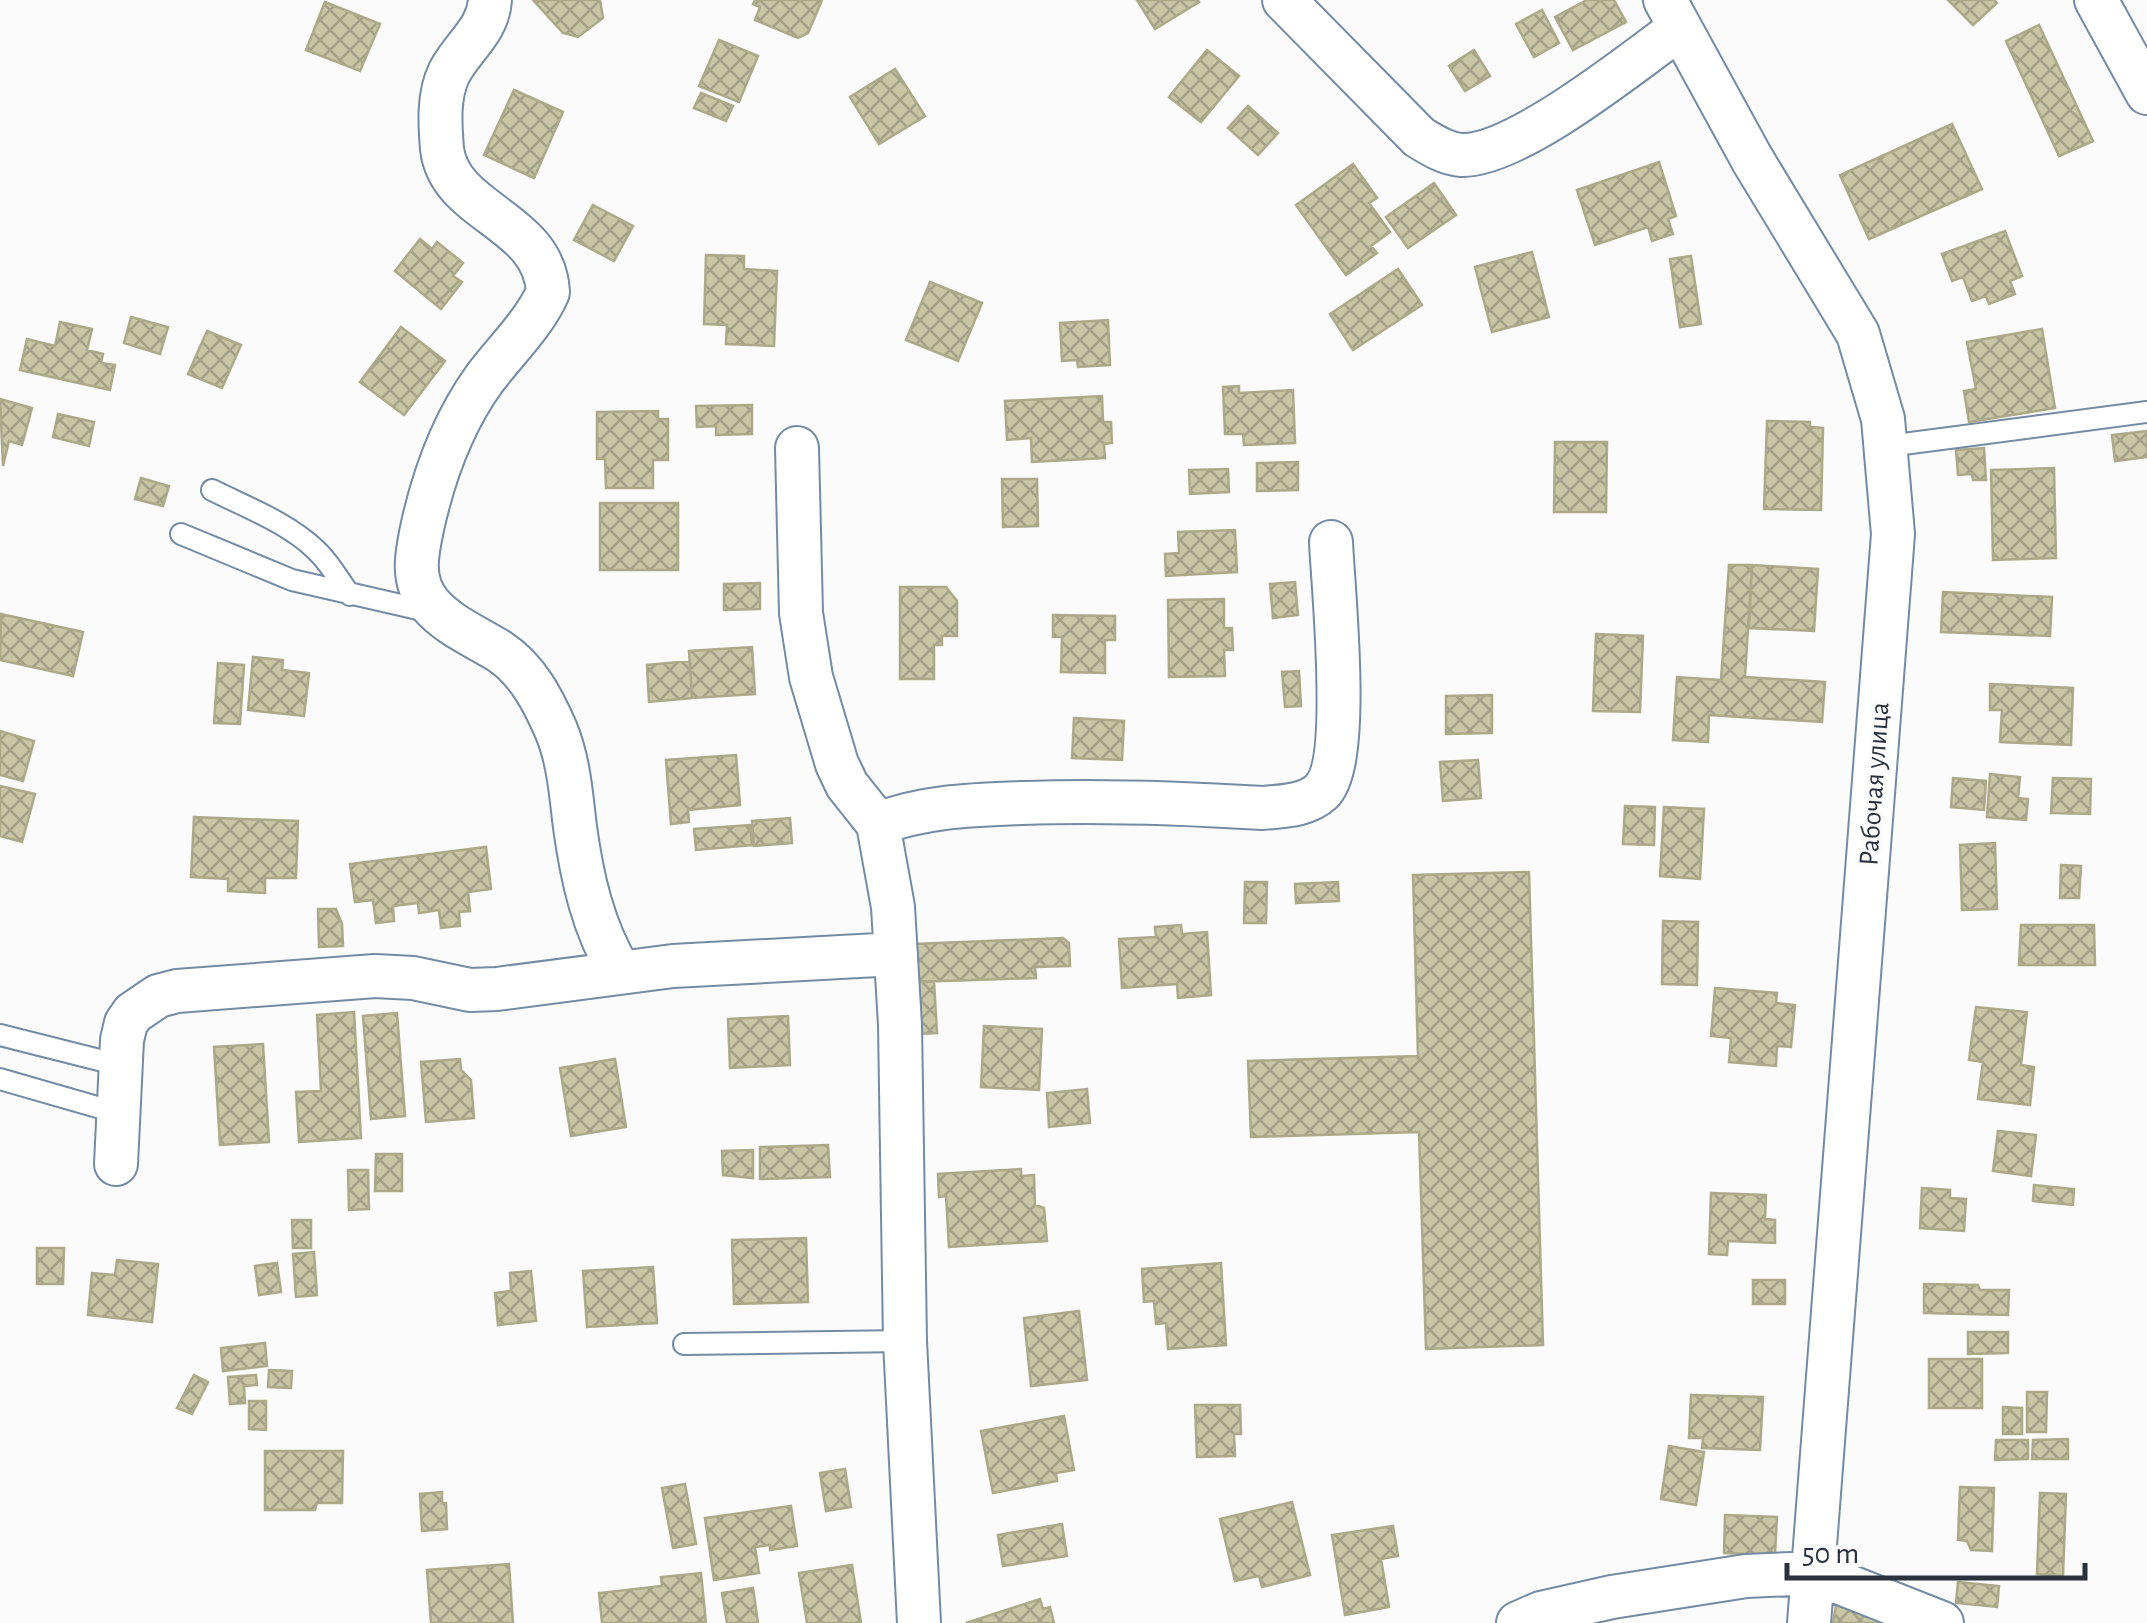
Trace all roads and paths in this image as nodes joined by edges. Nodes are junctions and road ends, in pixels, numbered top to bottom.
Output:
1 (490, 0) edge
2 (1284, 0) edge
3 (2096, 0) edge
4 (1672, 14) edge
5 (2147, 93) edge
6 (2147, 412) edge
7 (1888, 446) junction
8 (797, 448) dead end
9 (212, 490) dead end
10 (182, 534) dead end
11 (1331, 542) dead end
12 (350, 595) junction
13 (440, 614) junction
14 (878, 824) junction
15 (896, 954) junction
16 (620, 972) junction
17 (0, 1035) edge
18 (119, 1065) junction
19 (0, 1079) edge
20 (118, 1112) junction
21 (116, 1164) dead end
22 (905, 1341) junction
23 (684, 1344) dead end
24 (1815, 1573) junction
25 (919, 1623) edge
26 (1518, 1623) edge
27 (1809, 1623) edge
28 (1942, 1623) edge

1 - 13 street
2 - 4 street
3 - 5 street
4 - 7 street, Рабочая улица
6 - 7 lane
7 - 24 street, Рабочая улица
8 - 14 street
9 - 12 lane
10 - 12 lane
11 - 14 street
12 - 13 lane
13 - 16 street
14 - 15 street
15 - 16 street
15 - 22 street
16 - 18 street
17 - 18 lane
18 - 20 street
19 - 20 lane
20 - 21 street
22 - 23 lane
22 - 25 street
24 - 26 street
24 - 27 street, Рабочая улица
24 - 28 street

